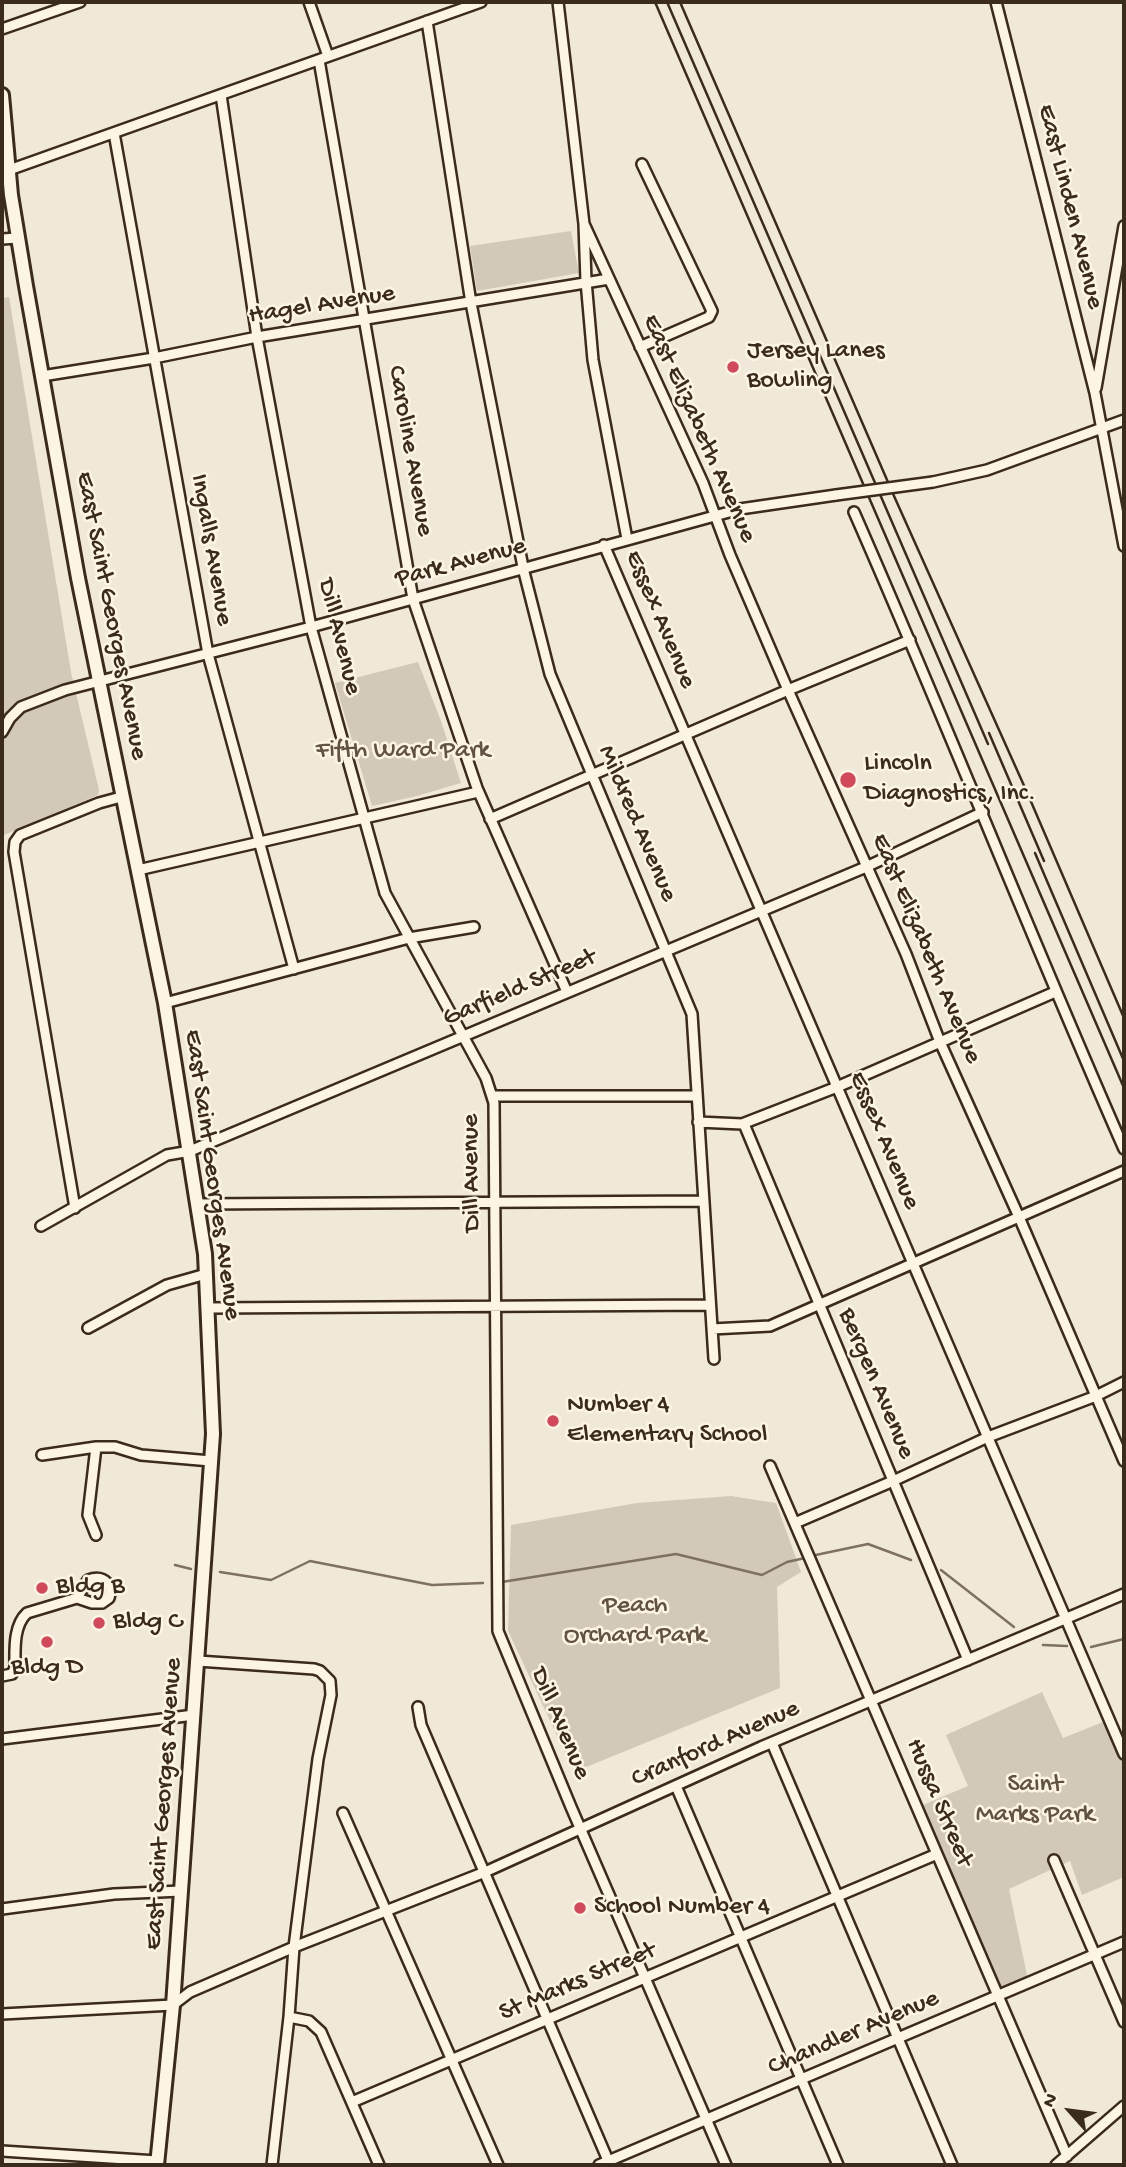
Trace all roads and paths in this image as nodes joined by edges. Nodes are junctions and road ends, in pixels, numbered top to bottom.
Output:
1 (80, 2) edge
2 (309, 2) edge
3 (481, 2) edge
4 (558, 2) edge
5 (996, 2) edge
6 (427, 21) junction
7 (2, 29) edge
8 (324, 58) junction
9 (2, 95) edge
10 (221, 95) junction
11 (3, 115) edge
12 (114, 133) junction
13 (642, 164) dead end
14 (9, 170) junction
15 (584, 224) junction
16 (1124, 226) edge
17 (18, 238) junction
18 (2, 239) edge
19 (609, 279) junction
20 (586, 281) junction
21 (471, 303) junction
22 (365, 320) junction
23 (257, 337) junction
24 (640, 346) junction
25 (154, 358) junction
26 (42, 376) junction
27 (1095, 393) junction
28 (1124, 421) edge
29 (1102, 430) junction
30 (853, 512) dead end
31 (715, 517) junction
32 (626, 540) junction
33 (604, 545) junction
34 (1124, 545) edge
35 (524, 569) junction
36 (413, 599) junction
37 (311, 627) junction
38 (910, 640) junction
39 (208, 654) junction
40 (98, 682) junction
41 (788, 690) junction
42 (2, 732) edge
43 (685, 734) junction
44 (593, 776) junction
45 (478, 792) junction
46 (121, 797) junction
47 (982, 812) junction
48 (364, 818) junction
49 (491, 819) junction
50 (259, 842) junction
51 (869, 866) junction
52 (138, 870) junction
53 (761, 911) junction
54 (474, 927) dead end
55 (409, 938) junction
56 (667, 951) junction
57 (294, 969) junction
58 (567, 992) junction
59 (1055, 992) junction
60 (165, 1003) junction
61 (463, 1036) junction
62 (940, 1042) junction
63 (837, 1087) junction
64 (492, 1096) junction
65 (697, 1096) junction
66 (698, 1122) junction
67 (744, 1124) junction
68 (1124, 1149) edge
69 (190, 1151) junction
70 (1124, 1171) edge
71 (704, 1201) junction
72 (495, 1202) junction
73 (197, 1204) junction
74 (75, 1208) junction
75 (1019, 1217) junction
76 (41, 1226) dead end
77 (913, 1262) junction
78 (206, 1275) junction
79 (819, 1304) junction
80 (710, 1305) junction
81 (496, 1306) junction
82 (208, 1307) junction
83 (88, 1328) dead end
84 (712, 1329) junction
85 (714, 1359) dead end
86 (1124, 1382) edge
87 (1096, 1396) junction
88 (988, 1437) junction
89 (96, 1447) junction
90 (41, 1455) dead end
91 (211, 1461) junction
92 (1124, 1461) edge
93 (770, 1466) dead end
94 (893, 1482) junction
95 (796, 1522) junction
96 (96, 1535) dead end
97 (1124, 1594) edge
98 (77, 1598) dead end
99 (1065, 1617) junction
100 (968, 1660) junction
101 (198, 1661) junction
102 (2, 1676) edge
103 (872, 1700) junction
104 (418, 1707) dead end
105 (194, 1716) junction
106 (2, 1739) edge
107 (772, 1742) junction
108 (1124, 1754) edge
109 (676, 1786) junction
110 (344, 1813) dead end
111 (580, 1829) junction
112 (937, 1854) junction
113 (1054, 1860) dead end
114 (485, 1872) junction
115 (181, 1891) junction
116 (837, 1896) junction
117 (2, 1909) edge
118 (387, 1910) junction
119 (741, 1937) junction
120 (1124, 1942) edge
121 (293, 1947) junction
122 (1096, 1954) junction
123 (645, 1978) junction
124 (998, 1996) junction
125 (173, 2005) junction
126 (2, 2014) edge
127 (289, 2017) junction
128 (548, 2019) junction
129 (1124, 2022) edge
130 (898, 2038) junction
131 (453, 2059) junction
132 (801, 2080) junction
133 (352, 2102) junction
134 (1124, 2106) edge
135 (706, 2120) junction
136 (2, 2151) edge
137 (1067, 2156) junction
138 (157, 2163) edge
139 (606, 2164) edge
140 (272, 2165) edge
141 (379, 2165) edge
142 (498, 2165) edge
143 (726, 2165) edge
144 (838, 2165) edge
145 (952, 2165) edge
146 (1056, 2165) edge

1 - 7 street
2 - 8 street, Caroline Avenue
3 - 6 street
4 - 15 street
5 - 27 street, East Linden Avenue
6 - 8 street
6 - 21 street, Mildred Avenue
8 - 10 street
8 - 22 street, Caroline Avenue
9 - 11 main road, East Saint Georges Avenue
10 - 12 street
10 - 23 street, Dill Avenue
11 - 14 main road, East Saint Georges Avenue
12 - 14 street
12 - 25 street, Ingalls Avenue
13 - 24 street
14 - 17 main road, East Saint Georges Avenue
15 - 19 street, East Elizabeth Avenue
15 - 20 street
16 - 27 street
17 - 18 street
17 - 26 main road, East Saint Georges Avenue
19 - 20 street, Hagel Avenue
19 - 24 street, East Elizabeth Avenue
20 - 21 street, Hagel Avenue
20 - 32 street
21 - 22 street, Hagel Avenue
21 - 35 street, Mildred Avenue
22 - 23 street, Hagel Avenue
22 - 36 street, Caroline Avenue
23 - 25 street, Hagel Avenue
23 - 37 street, Dill Avenue
24 - 31 street, East Elizabeth Avenue
25 - 26 street, Hagel Avenue
25 - 39 street, Ingalls Avenue
26 - 40 main road, East Saint Georges Avenue
27 - 29 street, East Linden Avenue
28 - 29 street, Park Avenue
29 - 31 street, Park Avenue, bridge
29 - 34 street, East Linden Avenue
30 - 38 street
31 - 32 street, Park Avenue
31 - 41 street, East Elizabeth Avenue
32 - 33 street, Park Avenue
33 - 35 street, Park Avenue
33 - 43 street, Essex Avenue
35 - 36 street, Park Avenue
35 - 44 street, Mildred Avenue
36 - 37 street, Park Avenue
36 - 45 street, Caroline Avenue
37 - 39 street, Park Avenue
37 - 48 street, Dill Avenue
38 - 41 street
38 - 47 street
39 - 40 street, Park Avenue
39 - 50 street, Ingalls Avenue
40 - 42 street, Park Avenue
40 - 46 main road, East Saint Georges Avenue
41 - 43 street
41 - 51 street, East Elizabeth Avenue
43 - 44 street
43 - 53 street, Essex Avenue
44 - 49 street
44 - 56 street, Mildred Avenue
45 - 48 street
45 - 49 street, Caroline Avenue
46 - 52 main road, East Saint Georges Avenue
46 - 74 street
47 - 51 street, Garfield Street
47 - 59 street
48 - 50 street
48 - 55 street, Dill Avenue
49 - 58 street, Caroline Avenue
50 - 52 street
50 - 57 street, Ingalls Avenue
51 - 53 street, Garfield Street
51 - 62 street, East Elizabeth Avenue
52 - 60 main road, East Saint Georges Avenue
53 - 56 street, Garfield Street
53 - 63 street, Essex Avenue
54 - 55 street
55 - 57 street
55 - 61 street, Dill Avenue
56 - 58 street, Garfield Street
56 - 65 street, Mildred Avenue
57 - 60 street
58 - 61 street, Garfield Street
59 - 62 street
59 - 68 street
60 - 69 main road, East Saint Georges Avenue
61 - 64 street, Dill Avenue
61 - 69 street, Garfield Street
62 - 63 street
62 - 75 street, East Elizabeth Avenue
63 - 67 street
63 - 77 street, Essex Avenue
64 - 65 street
64 - 72 street, Dill Avenue
65 - 66 street, Mildred Avenue
66 - 67 street
66 - 71 street
67 - 79 street, Bergen Avenue
69 - 73 main road, East Saint Georges Avenue
69 - 74 street, Garfield Street
70 - 75 street
71 - 72 street
71 - 80 street
72 - 73 street
72 - 81 street, Dill Avenue
73 - 78 main road, East Saint Georges Avenue
74 - 76 street, Garfield Street
75 - 77 street
75 - 87 street, East Elizabeth Avenue
77 - 79 street
77 - 88 street, Essex Avenue
78 - 82 main road, East Saint Georges Avenue
78 - 83 street
79 - 84 street
79 - 94 street, Bergen Avenue
80 - 81 street
80 - 84 street
81 - 82 street
81 - 111 street, Dill Avenue
82 - 91 main road, East Saint Georges Avenue
84 - 85 street
86 - 87 street
87 - 88 street
87 - 92 street, East Elizabeth Avenue
88 - 94 street
88 - 99 street, Essex Avenue
89 - 90 street
89 - 91 street
89 - 96 street
91 - 101 main road, East Saint Georges Avenue
93 - 95 street, Hussa Street
94 - 95 street
94 - 100 street, Bergen Avenue
95 - 103 street, Hussa Street
97 - 99 street, Cranford Avenue
98 - 102 street
99 - 100 street, Cranford Avenue
99 - 108 street, Essex Avenue
100 - 103 street, Cranford Avenue
101 - 105 main road, East Saint Georges Avenue
101 - 121 street
103 - 107 street, Cranford Avenue
103 - 112 street, Hussa Street
104 - 114 street
105 - 106 street
105 - 115 main road, East Saint Georges Avenue
107 - 109 street, Cranford Avenue
107 - 116 street
109 - 111 street, Cranford Avenue
109 - 119 street
110 - 118 street
111 - 114 street, Cranford Avenue
111 - 123 street, Dill Avenue
112 - 116 street, St Marks Street
112 - 124 street, Hussa Street
113 - 122 street
114 - 118 street, Cranford Avenue
114 - 128 street
115 - 117 street
115 - 125 main road, East Saint Georges Avenue
116 - 119 street, St Marks Street
116 - 130 street
118 - 121 street, Cranford Avenue
118 - 131 street
119 - 123 street, St Marks Street
119 - 132 street
120 - 122 street, Chandler Avenue
121 - 125 street, Cranford Avenue
121 - 127 street
122 - 124 street, Chandler Avenue
122 - 129 street
123 - 128 street, St Marks Street
123 - 135 street, Dill Avenue
124 - 130 street, Chandler Avenue
124 - 137 street, Hussa Street
125 - 126 street
125 - 138 main road, East Saint Georges Avenue
127 - 133 street
127 - 140 street
128 - 131 street, St Marks Street
128 - 139 street
130 - 132 street, Chandler Avenue
130 - 145 street
131 - 133 street, St Marks Street
131 - 142 street
132 - 135 street, Chandler Avenue
132 - 144 street
133 - 141 street
134 - 137 street
135 - 139 street, Chandler Avenue
135 - 143 street, Dill Avenue
136 - 138 street
137 - 146 street

